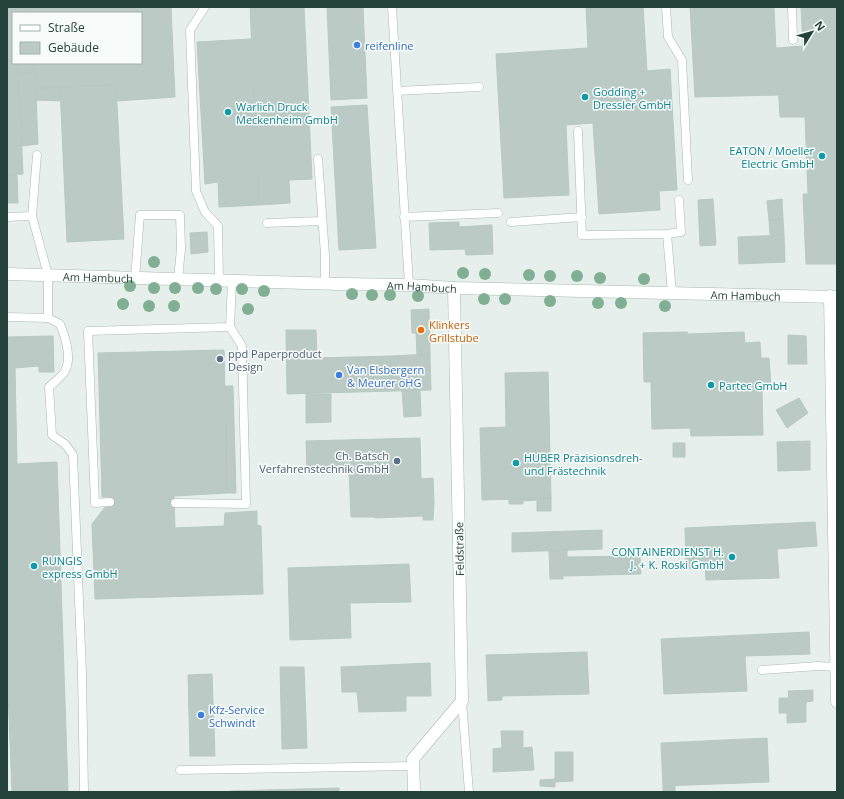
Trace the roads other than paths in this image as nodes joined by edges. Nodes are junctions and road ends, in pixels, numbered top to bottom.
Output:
1 (205, 7) edge
2 (392, 7) edge
3 (666, 7) edge
4 (792, 7) edge
5 (793, 40) dead end
6 (479, 86) dead end
7 (397, 91) junction
8 (578, 131) dead end
9 (37, 155) dead end
10 (318, 159) dead end
11 (688, 180) dead end
12 (679, 200) dead end
13 (498, 213) dead end
14 (32, 216) junction
15 (7, 217) edge
16 (404, 217) junction
17 (582, 217) junction
18 (322, 221) junction
19 (511, 222) dead end
20 (267, 223) dead end
21 (668, 234) junction
22 (7, 274) edge
23 (48, 275) junction
24 (135, 278) junction
25 (178, 279) junction
26 (218, 280) junction
27 (232, 281) junction
28 (325, 284) junction
29 (409, 285) junction
30 (454, 288) junction
31 (672, 293) junction
32 (834, 297) edge
33 (7, 317) edge
34 (48, 318) junction
35 (230, 327) junction
36 (110, 502) dead end
37 (175, 503) dead end
38 (836, 668) edge
39 (762, 670) dead end
40 (462, 701) junction
41 (837, 702) edge
42 (413, 766) junction
43 (180, 770) dead end
44 (84, 792) edge
45 (414, 792) edge
46 (469, 792) edge

1 - 26 lane
2 - 7 lane
3 - 11 lane
4 - 5 lane
6 - 7 lane
7 - 16 lane
8 - 17 lane
9 - 14 lane
10 - 18 lane
12 - 21 lane
13 - 16 lane
14 - 15 lane
14 - 23 lane
16 - 29 lane
17 - 19 lane
17 - 21 lane
18 - 20 lane
18 - 28 lane
21 - 31 lane
22 - 23 street, Am Hambuch
23 - 24 street, Am Hambuch
23 - 34 lane
24 - 25 street, Am Hambuch
24 - 25 lane
25 - 26 street, Am Hambuch
26 - 27 street, Am Hambuch
27 - 28 street, Am Hambuch
27 - 35 lane
28 - 29 street, Am Hambuch
29 - 30 street, Am Hambuch
30 - 31 street, Am Hambuch
30 - 40 street, Feldstraße
31 - 32 street, Am Hambuch
32 - 38 street
33 - 34 lane
34 - 44 lane
35 - 36 lane
35 - 37 lane
38 - 39 lane
38 - 41 street
40 - 42 street
40 - 46 lane
42 - 43 lane
42 - 45 street

